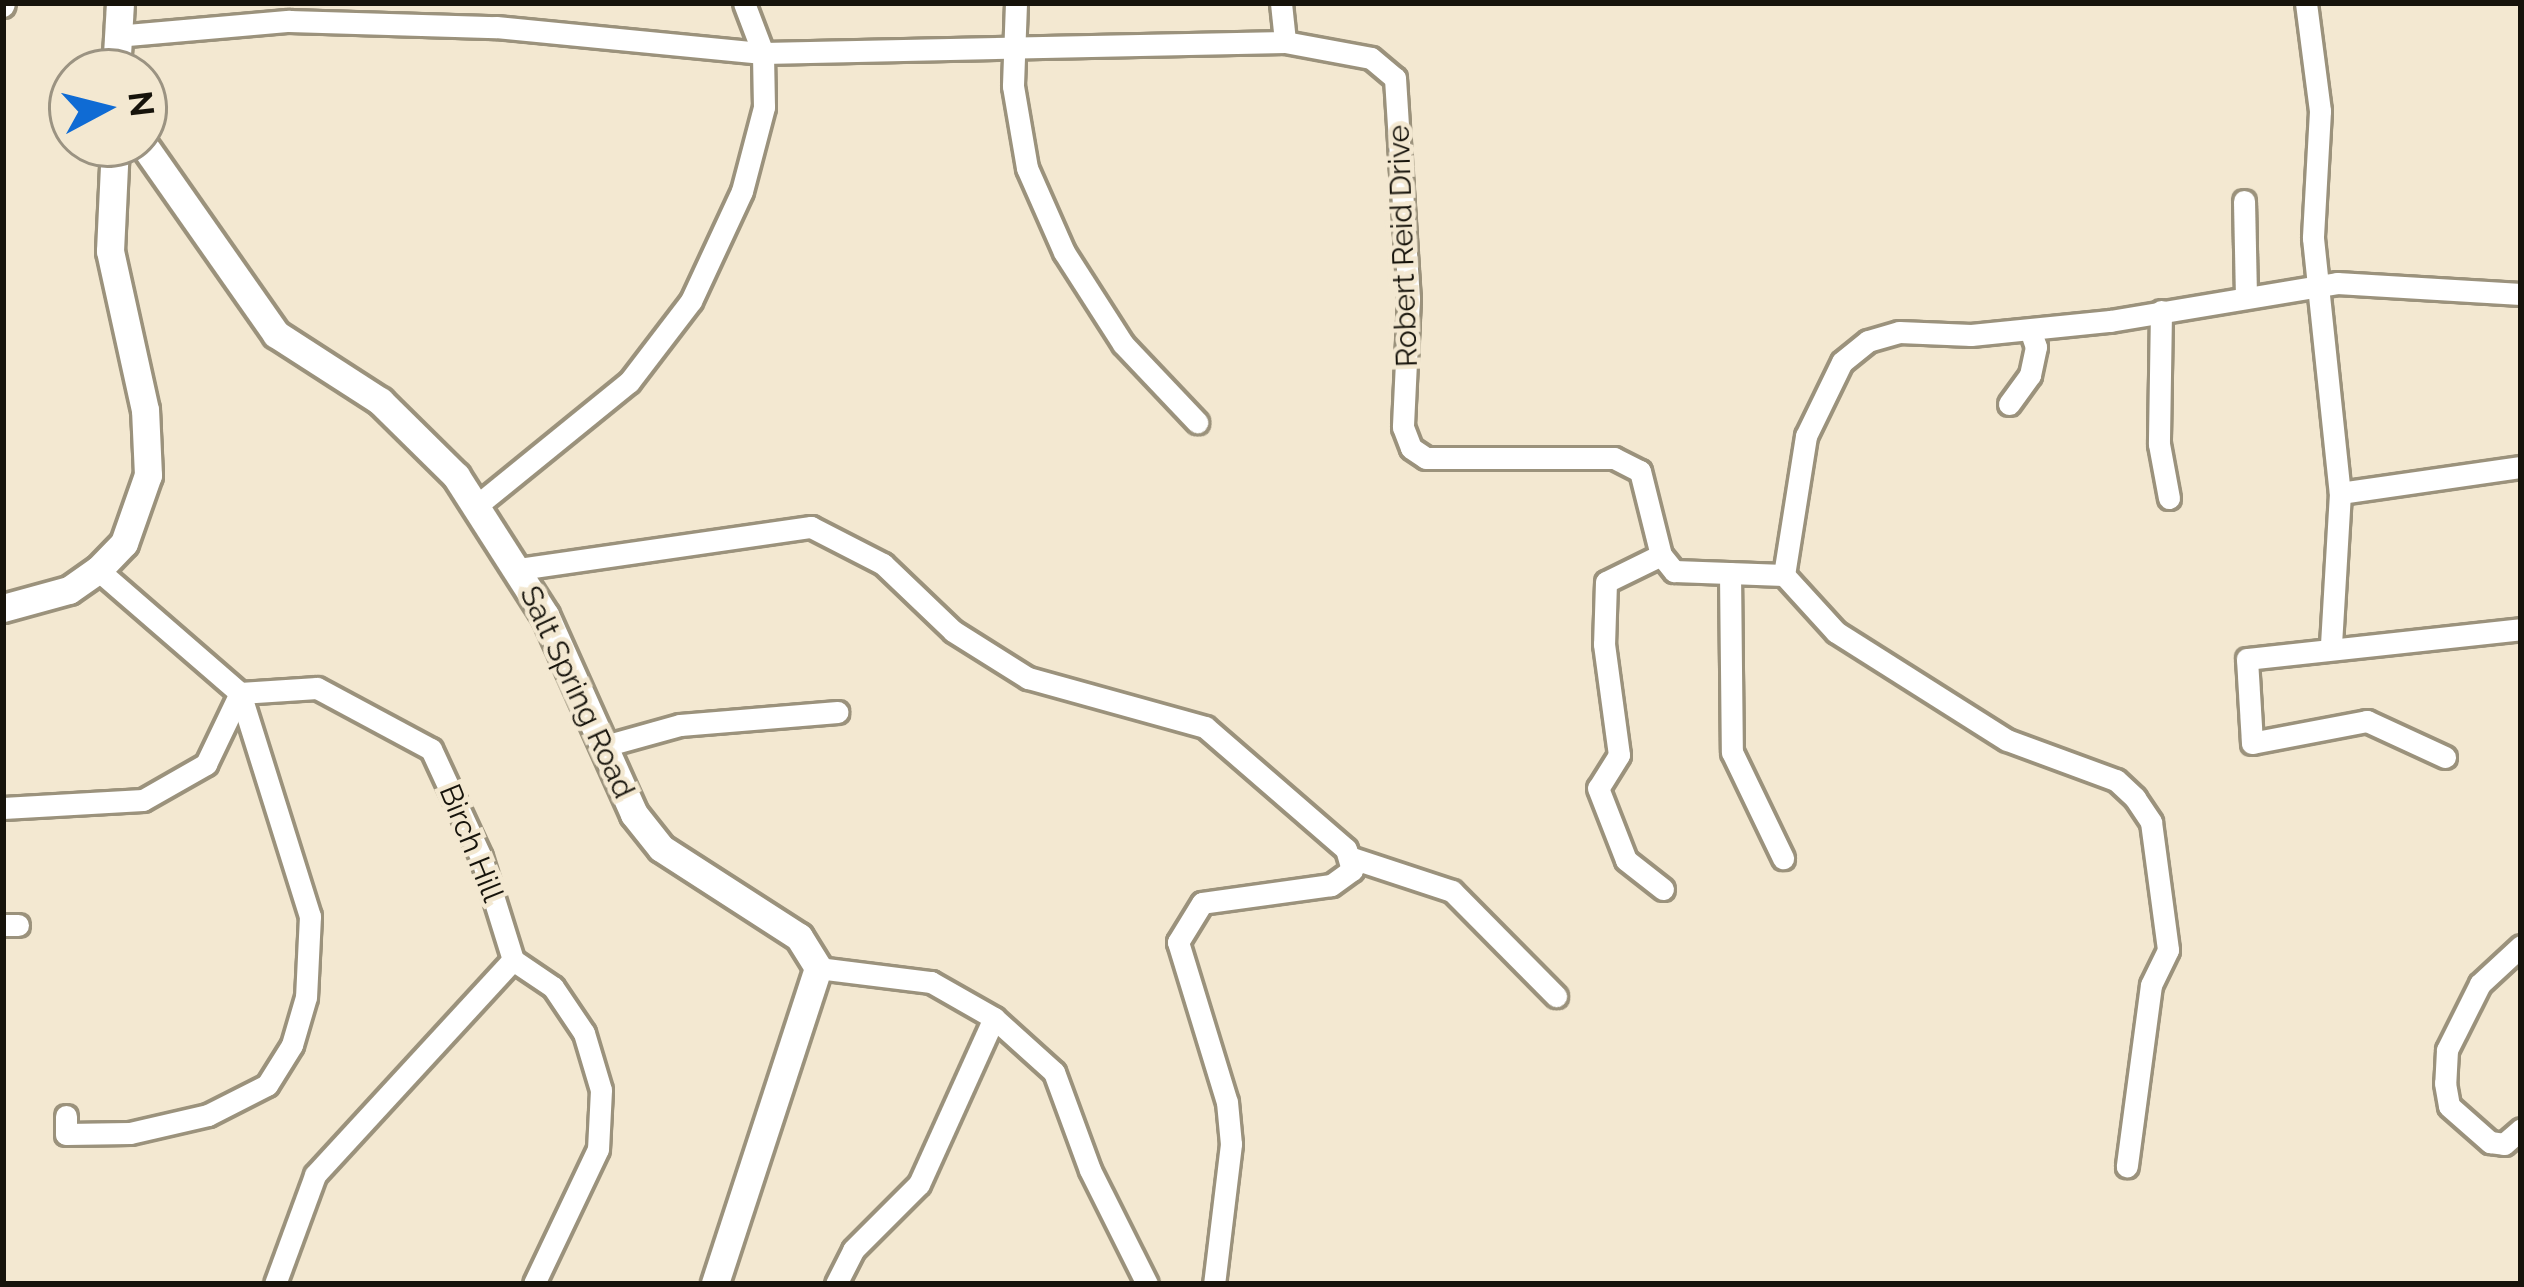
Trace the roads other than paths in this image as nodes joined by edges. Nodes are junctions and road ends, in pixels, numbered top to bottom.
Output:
1 (120, 3) edge
2 (744, 3) edge
3 (1016, 3) edge
4 (1281, 3) edge
5 (2306, 3) edge
6 (116, 36) junction
7 (1285, 42) junction
8 (116, 48) edge
9 (1016, 50) junction
10 (763, 53) junction
11 (114, 168) edge
12 (158, 168) edge
13 (2244, 201) dead end
14 (2319, 284) junction
15 (2521, 294) edge
16 (2246, 295) junction
17 (2161, 311) junction
18 (2030, 330) junction
19 (2009, 404) dead end
20 (1197, 422) dead end
21 (2521, 467) edge
22 (2340, 493) junction
23 (2169, 499) dead end
24 (476, 507) junction
25 (1661, 555) junction
26 (519, 569) junction
27 (98, 570) junction
28 (1730, 573) junction
29 (1784, 575) junction
30 (3, 608) edge
31 (2521, 629) edge
32 (2331, 645) junction
33 (241, 692) junction
34 (837, 712) dead end
35 (608, 745) junction
36 (2445, 757) dead end
37 (3, 808) edge
38 (1352, 858) junction
39 (1783, 858) dead end
40 (1663, 889) dead end
41 (2521, 946) edge
42 (513, 960) junction
43 (818, 968) junction
44 (1556, 996) dead end
45 (994, 1018) junction
46 (66, 1116) dead end
47 (2521, 1129) edge
48 (2127, 1166) dead end
49 (275, 1284) edge
50 (534, 1284) edge
51 (716, 1284) edge
52 (836, 1284) edge
53 (1147, 1284) edge
54 (1214, 1284) edge

1 - 6 street
2 - 10 street
3 - 9 street
4 - 7 street
5 - 14 street
6 - 8 street
6 - 10 street, Robert Reid Drive
7 - 9 street, Robert Reid Drive
7 - 25 street, Robert Reid Drive
9 - 10 street, Robert Reid Drive
9 - 20 street
10 - 24 street
11 - 27 street
12 - 24 street, Salt Spring Road
13 - 16 street
14 - 15 street
14 - 16 street
14 - 22 street
16 - 17 street
17 - 18 street
17 - 23 street
18 - 19 street
18 - 29 street
21 - 22 street
22 - 32 street
24 - 26 street, Salt Spring Road
25 - 28 street
25 - 40 street
26 - 35 street, Salt Spring Road
26 - 38 street
27 - 30 street
27 - 33 street
28 - 29 street
28 - 39 street
29 - 48 street
31 - 32 street
32 - 36 street
33 - 37 street
33 - 42 street, Birch Hill
33 - 46 street
34 - 35 street
35 - 43 street, Salt Spring Road
38 - 44 street
38 - 54 street
41 - 47 street
42 - 49 street
42 - 50 street
43 - 45 street
43 - 51 street
45 - 52 street
45 - 53 street

